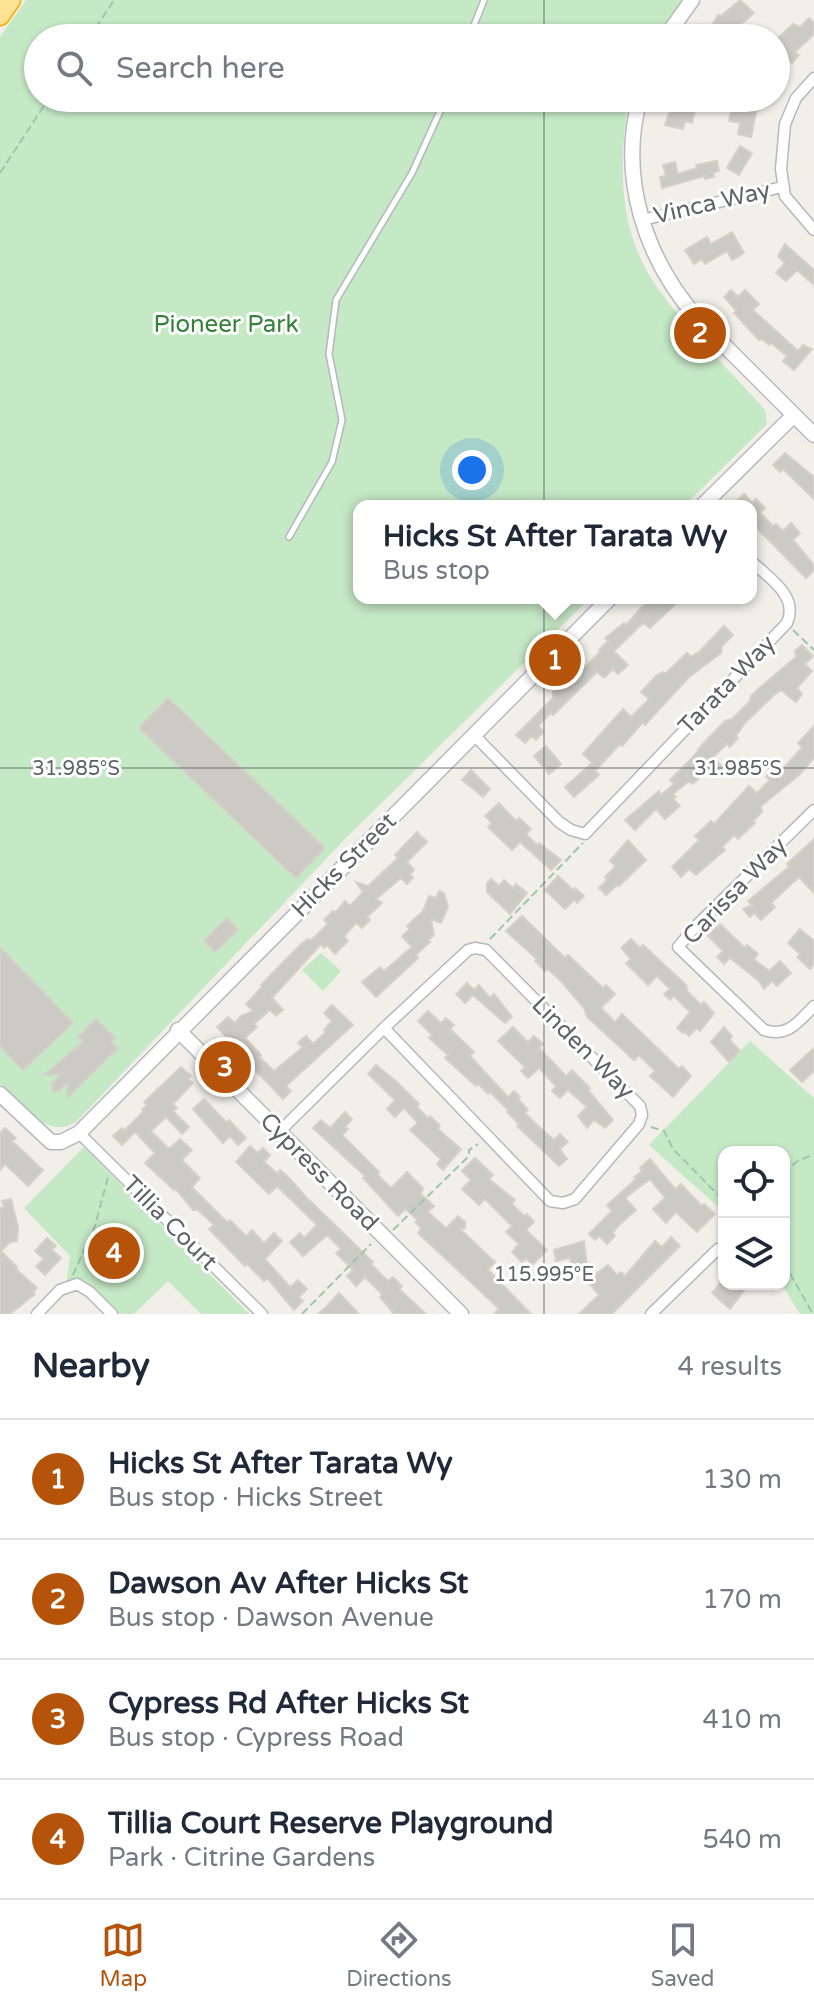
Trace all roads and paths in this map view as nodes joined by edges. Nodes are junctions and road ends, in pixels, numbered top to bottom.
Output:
1 (11, 0) edge
2 (114, 0) edge
3 (484, 0) edge
4 (692, 0) edge
5 (0, 16) edge
6 (98, 24) edge
7 (475, 24) edge
8 (675, 24) edge
9 (814, 78) edge
10 (40, 112) edge
11 (440, 112) edge
12 (637, 112) edge
13 (0, 173) edge
14 (782, 187) junction
15 (642, 220) junction
16 (814, 230) edge
17 (794, 415) junction
18 (814, 435) edge
19 (708, 500) edge
20 (289, 537) dead end
21 (757, 567) edge
22 (604, 604) edge
23 (787, 623) junction
24 (814, 650) edge
25 (474, 735) junction
26 (814, 810) edge
27 (585, 834) junction
28 (481, 948) junction
29 (814, 1006) edge
30 (384, 1028) junction
31 (178, 1030) junction
32 (0, 1094) edge
33 (639, 1124) junction
34 (279, 1132) junction
35 (79, 1133) junction
36 (486, 1134) junction
37 (814, 1154) edge
38 (790, 1168) edge
39 (116, 1169) junction
40 (718, 1195) edge
41 (383, 1236) junction
42 (89, 1243) junction
43 (718, 1249) dead end
44 (107, 1253) dead end
45 (790, 1274) edge
46 (71, 1284) junction
47 (37, 1314) edge
48 (112, 1314) edge
49 (262, 1314) edge
50 (302, 1314) edge
51 (461, 1314) edge
52 (651, 1314) edge
53 (813, 1314) edge

1 - 5 highway
2 - 6 path
3 - 7 lane
4 - 8 street
9 - 14 street, Vinca Way
10 - 13 path
11 - 20 lane
12 - 15 street
14 - 15 street, Vinca Way
14 - 16 street, Vinca Way
15 - 17 street
17 - 18 street
17 - 19 street
21 - 23 street, Tarata Way
22 - 25 street, Hicks Street
23 - 24 path
23 - 27 street, Tarata Way
25 - 27 street
25 - 31 street, Hicks Street
26 - 29 street, Carissa Way
27 - 28 path
28 - 30 street
28 - 33 street, Linden Way
30 - 34 street
30 - 36 street, Linden Way
31 - 34 street, Cypress Road
31 - 35 street, Hicks Street
32 - 35 street
33 - 36 street, Linden Way
33 - 40 path
34 - 41 street, Cypress Road
35 - 39 street, Tillia Court
36 - 41 path
37 - 38 path
39 - 42 path
39 - 49 street, Tillia Court
41 - 50 path
41 - 51 street, Cypress Road
42 - 44 path
42 - 46 path
43 - 52 street
45 - 53 path
46 - 47 street
46 - 48 street

